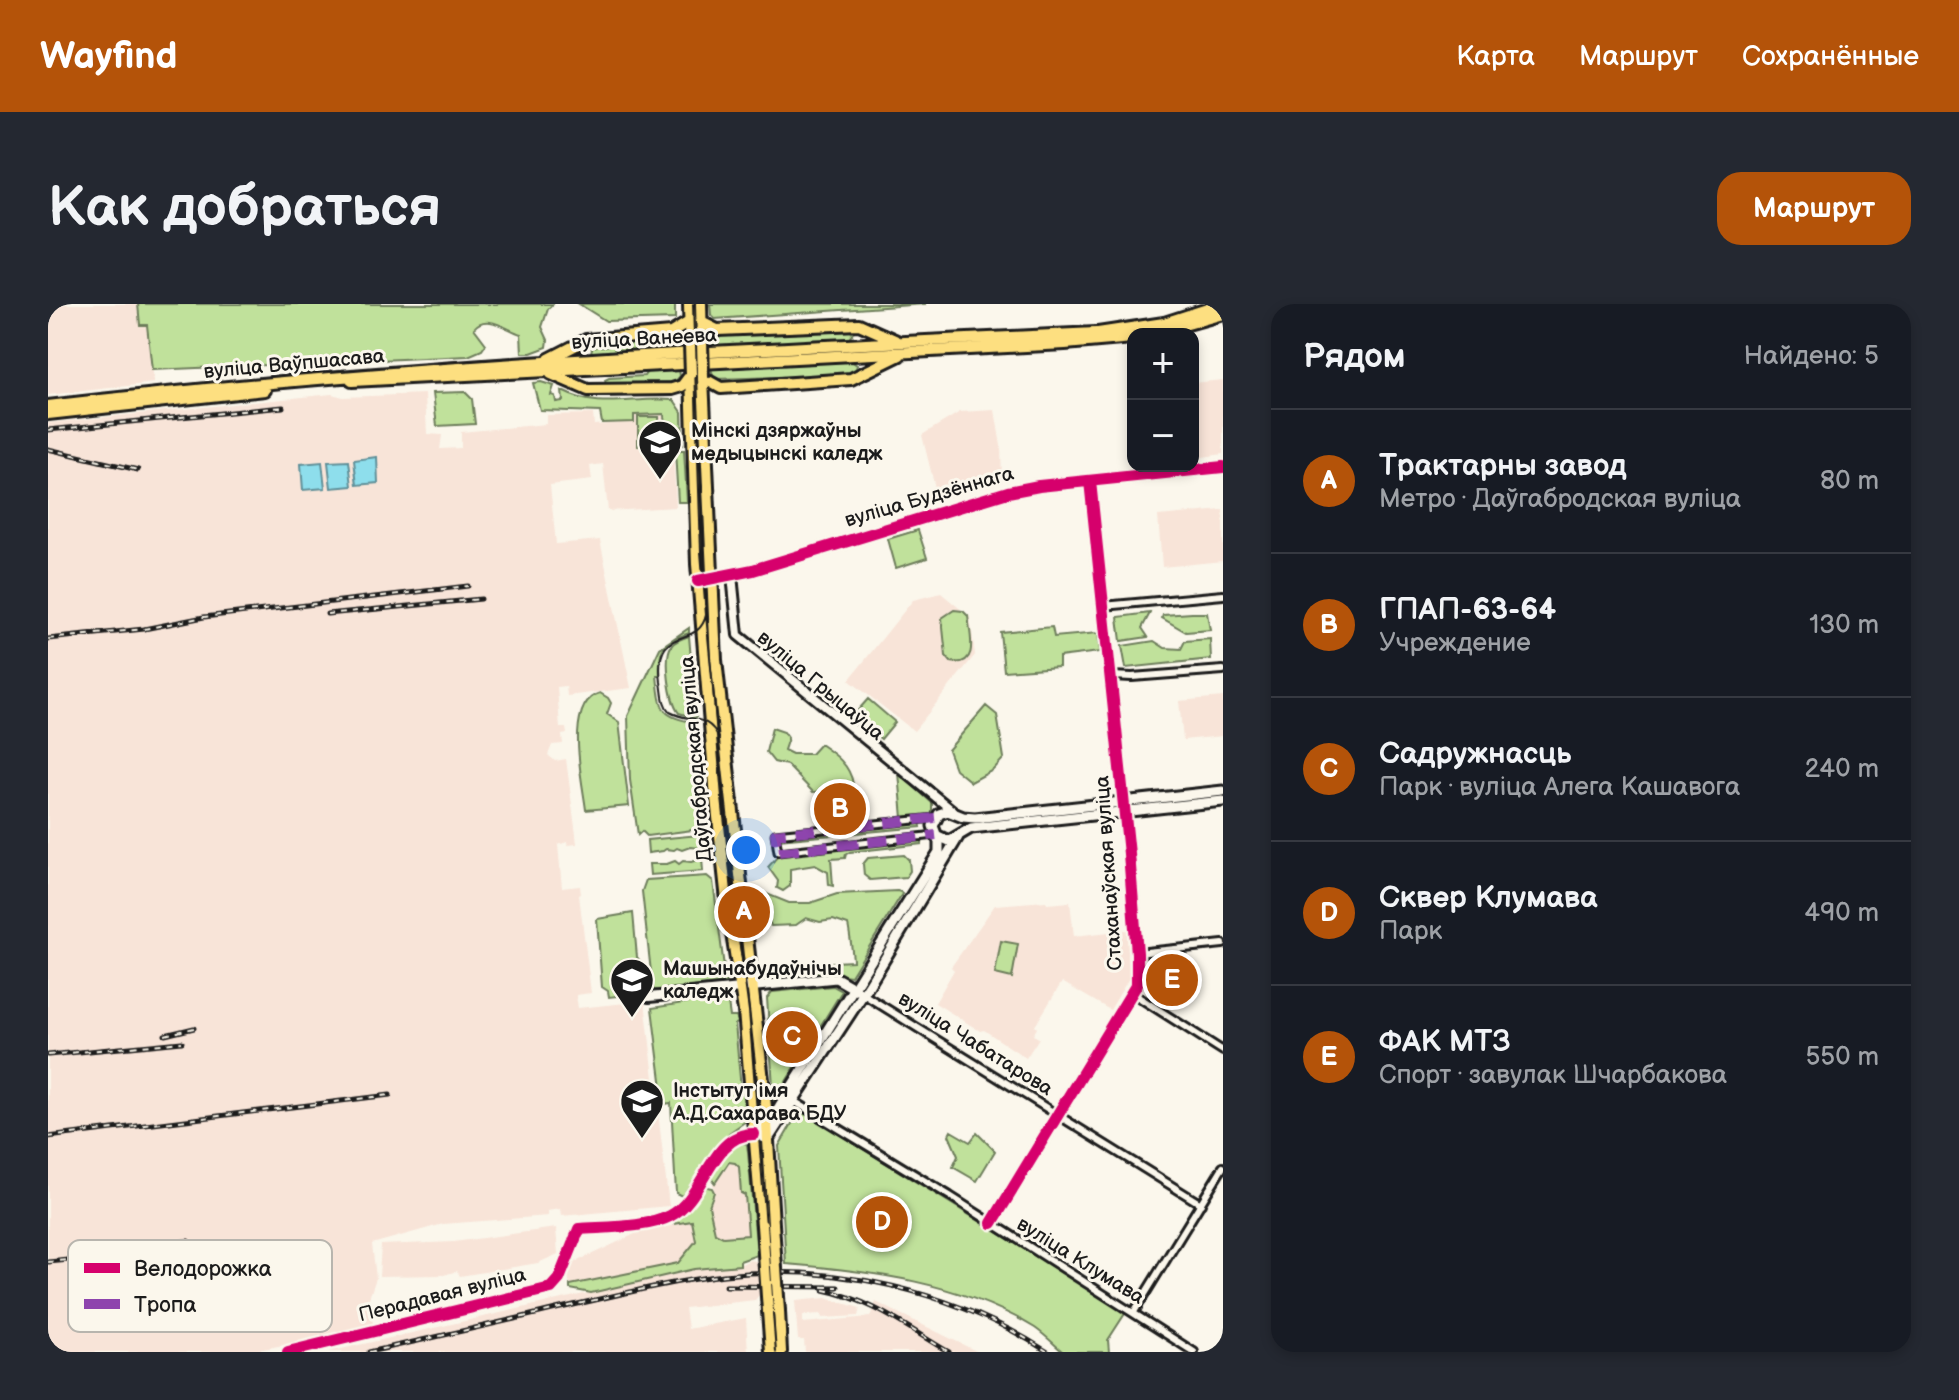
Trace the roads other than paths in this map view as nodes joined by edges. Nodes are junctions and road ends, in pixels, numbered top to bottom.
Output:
1 (689, 304) edge
2 (701, 304) edge
3 (1223, 304) edge
4 (1223, 314) edge
5 (689, 322) junction
6 (701, 322) junction
7 (848, 324) junction
8 (1173, 328) edge
9 (717, 330) junction
10 (671, 333) junction
11 (594, 338) junction
12 (1127, 338) edge
13 (702, 342) junction
14 (690, 343) junction
15 (903, 343) junction
16 (849, 350) junction
17 (910, 353) junction
18 (597, 358) junction
19 (544, 367) junction
20 (592, 370) junction
21 (520, 372) joint
22 (691, 374) junction
23 (703, 378) junction
24 (854, 378) junction
25 (721, 388) junction
26 (672, 389) junction
27 (588, 390) junction
28 (692, 404) junction
29 (704, 404) junction
30 (48, 406) edge
31 (48, 414) edge
32 (1223, 467) edge
33 (1090, 481) junction
34 (732, 575) junction
35 (711, 578) junction
36 (698, 581) junction
37 (1223, 595) edge
38 (1103, 606) junction
39 (1223, 670) edge
40 (1112, 676) junction
41 (1223, 791) edge
42 (932, 797) junction
43 (1223, 801) edge
44 (1124, 806) junction
45 (956, 813) junction
46 (1037, 816) junction
47 (935, 818) junction
48 (936, 835) junction
49 (959, 836) junction
50 (1223, 944) edge
51 (1137, 953) junction
52 (746, 987) junction
53 (859, 991) junction
54 (1132, 993) junction
55 (649, 997) dead end
56 (1223, 1051) edge
57 (790, 1098) junction
58 (1058, 1115) junction
59 (767, 1124) junction
60 (754, 1134) junction
61 (768, 1139) junction
62 (1223, 1167) edge
63 (1201, 1204) junction
64 (992, 1223) junction
65 (768, 1225) junction
66 (773, 1311) junction
67 (1134, 1312) junction
68 (288, 1352) edge
69 (771, 1352) edge
70 (781, 1352) edge
71 (1194, 1352) edge

1 - 5 main road, Даўгабродская вуліца
2 - 6 main road, Даўгабродская вуліца
3 - 15 main road, вуліца Ванеева
4 - 8 main road
5 - 10 main road
5 - 14 main road, Даўгабродская вуліца
6 - 9 main road
6 - 13 main road, Даўгабродская вуліца
7 - 9 main road
7 - 15 main road
7 - 16 main road
9 - 13 main road
10 - 11 main road
10 - 14 main road
11 - 18 main road
11 - 19 main road
12 - 17 main road, вуліца Ванеева
13 - 23 main road, Даўгабродская вуліца, bridge
14 - 22 main road, Даўгабродская вуліца, bridge
15 - 16 main road, вуліца Ванеева
16 - 17 main road, вуліца Ванеева
16 - 18 main road, вуліца Ванеева
16 - 20 main road, вуліца Ванеева
16 - 24 main road
17 - 24 main road
18 - 19 main road, вуліца Ванеева
19 - 20 main road, вуліца Ванеева
19 - 21 main road, вуліца Ванеева
19 - 27 main road
19 - 30 main road, вуліца Ваўпшасава
20 - 27 main road
21 - 31 main road, вуліца Ваўпшасава
22 - 26 main road
22 - 28 main road, Даўгабродская вуліца
23 - 25 main road
23 - 29 main road, Даўгабродская вуліца
24 - 25 main road
25 - 29 main road
26 - 27 main road
26 - 28 main road
28 - 36 main road, Даўгабродская вуліца
29 - 35 main road, Даўгабродская вуліца
32 - 33 street, вуліца Будзённага
33 - 34 street, вуліца Будзённага
33 - 38 street, Стаханаўская вуліца
34 - 35 street, вуліца Будзённага
34 - 42 street, вуліца Грыцаўца
35 - 36 street, вуліца Будзённага
35 - 52 main road, Даўгабродская вуліца
36 - 52 main road, Даўгабродская вуліца
37 - 38 street
38 - 40 street, Стаханаўская вуліца
39 - 40 street
40 - 44 street, Стаханаўская вуліца
41 - 44 main road
42 - 45 street, вуліца Грыцаўца
42 - 47 street
43 - 44 main road
44 - 46 main road
44 - 51 street, Стаханаўская вуліца
45 - 46 main road
45 - 47 main road
45 - 49 main road
46 - 49 main road
47 - 48 main road
47 - 48 street
48 - 49 main road
48 - 53 main road
49 - 53 main road
50 - 51 street
51 - 54 street, Стаханаўская вуліца
52 - 53 main road
52 - 55 street
52 - 59 main road, Даўгабродская вуліца
52 - 60 main road, Даўгабродская вуліца
53 - 57 main road
53 - 58 street, вуліца Чабатарова
54 - 56 street
54 - 58 street, Стаханаўская вуліца
57 - 59 main road
57 - 61 main road
57 - 64 street, вуліца Клумава
58 - 63 street, вуліца Чабатарова
58 - 64 street, Стаханаўская вуліца
59 - 60 main road
59 - 61 main road, Даўгабродская вуліца
60 - 61 main road
60 - 65 main road, Даўгабродская вуліца
60 - 68 street, Перадавая вуліца
61 - 65 main road, Даўгабродская вуліца
62 - 63 street
63 - 67 street
64 - 67 street, вуліца Клумава
65 - 66 main road, Даўгабродская вуліца, bridge
66 - 69 main road, Даўгабродская вуліца
66 - 70 main road, Даўгабродская вуліца
67 - 71 street, вуліца Клумава

